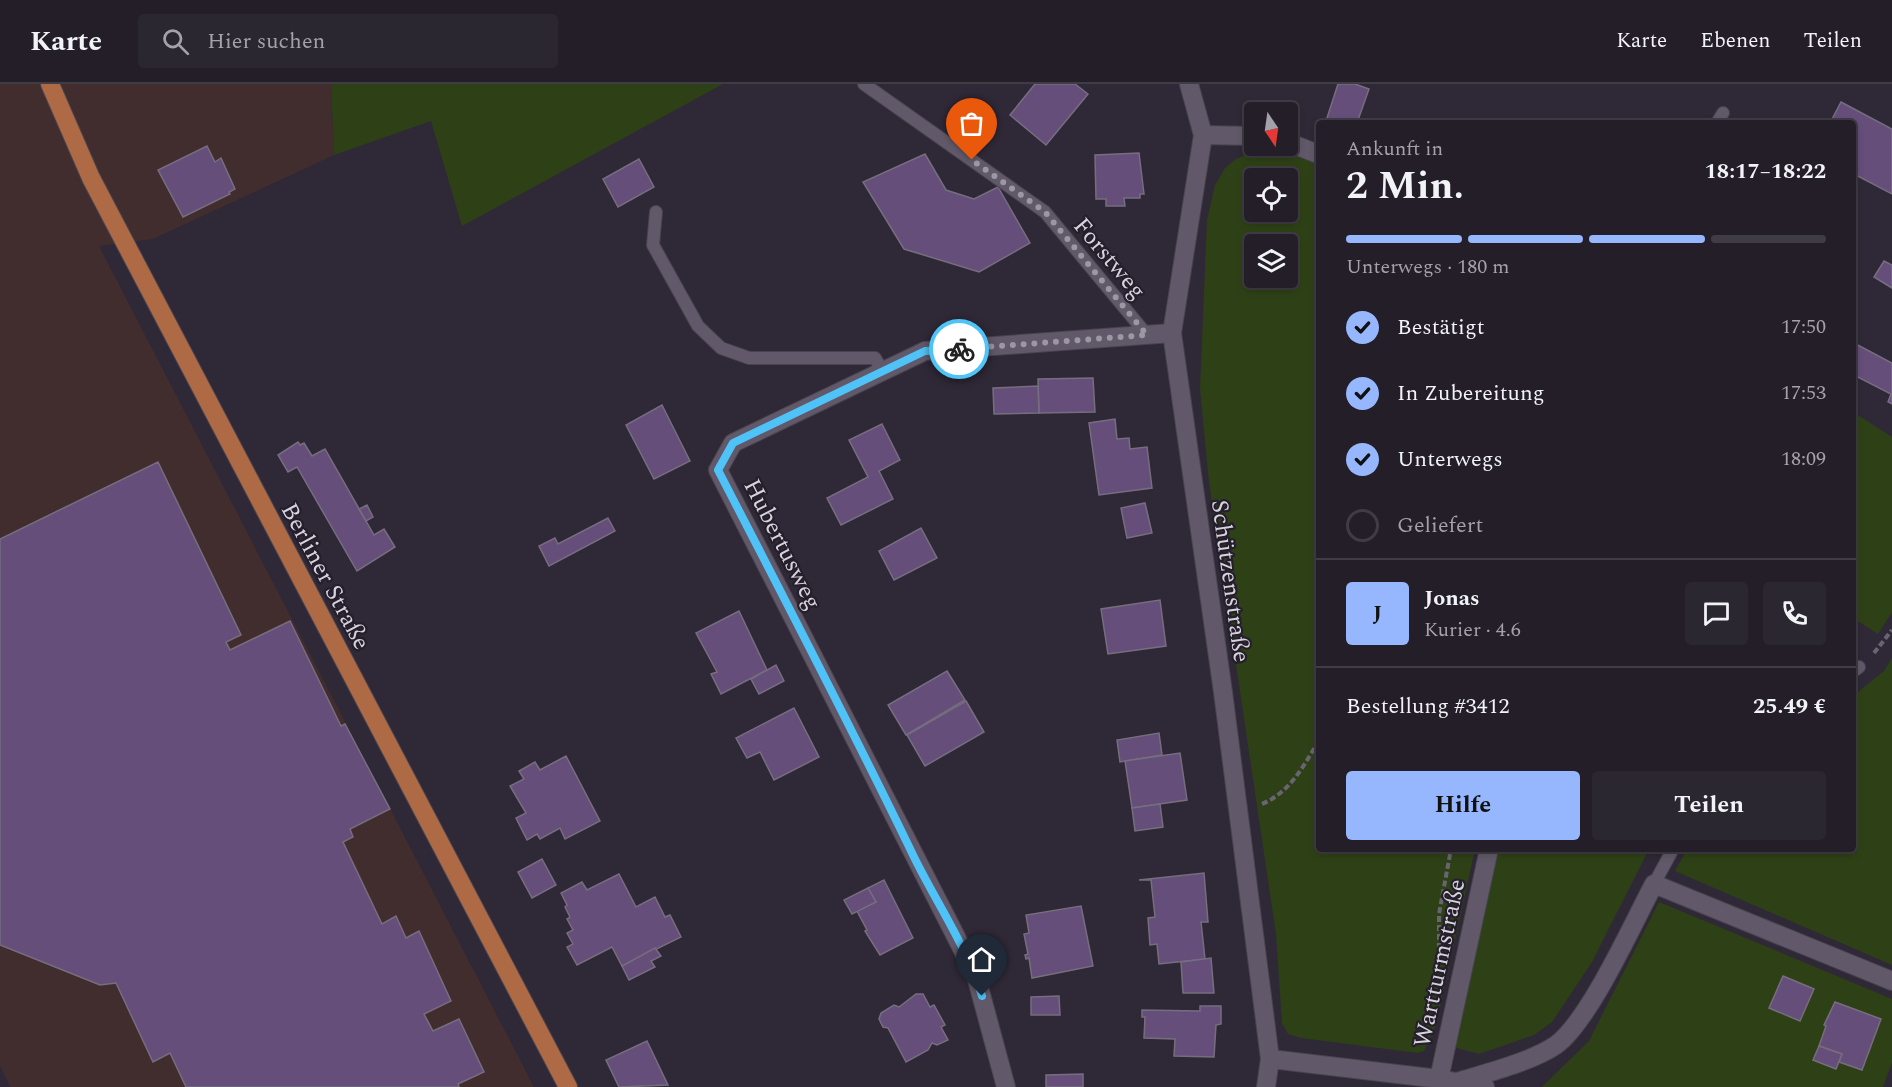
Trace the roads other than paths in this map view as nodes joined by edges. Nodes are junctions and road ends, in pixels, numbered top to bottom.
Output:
1 (50, 84) edge
2 (864, 84) edge
3 (1189, 84) edge
4 (1203, 135) junction
5 (1244, 136) edge
6 (1298, 146) edge
7 (1316, 153) edge
8 (656, 212) dead end
9 (1172, 333) junction
10 (1147, 335) junction
11 (883, 372) junction
12 (1488, 852) edge
13 (1672, 852) edge
14 (1654, 884) junction
15 (1892, 981) edge
16 (1270, 1059) junction
17 (1446, 1083) edge
18 (568, 1087) edge
19 (1006, 1087) edge
20 (1266, 1087) edge
21 (1485, 1087) edge

1 - 18 main road, Berliner Straße
2 - 10 lane, Forstweg
3 - 4 street, Schützenstraße
4 - 5 street
4 - 9 street, Schützenstraße
6 - 7 street
8 - 11 lane
9 - 10 street, Hubertusweg
9 - 16 street, Schützenstraße
10 - 11 street, Hubertusweg
11 - 19 street, Hubertusweg
12 - 17 street, Wartturmstraße
13 - 14 lane
14 - 15 street
14 - 17 street
16 - 17 street
16 - 20 street, Schützenstraße
17 - 21 street

